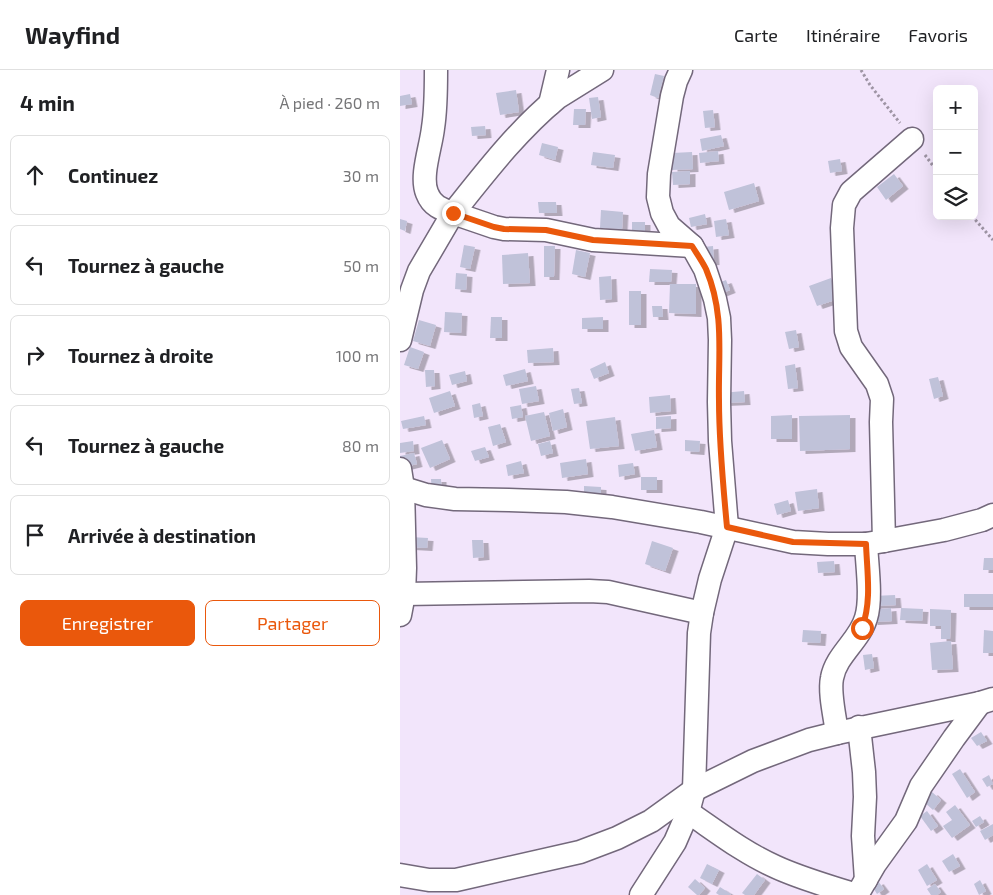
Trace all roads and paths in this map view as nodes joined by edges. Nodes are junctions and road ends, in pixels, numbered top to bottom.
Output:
1 (436, 70) edge
2 (558, 70) edge
3 (602, 70) edge
4 (681, 70) edge
5 (861, 70) edge
6 (550, 104) junction
7 (912, 139) junction
8 (933, 166) edge
9 (453, 213) junction
10 (976, 220) edge
11 (993, 240) edge
12 (692, 246) junction
13 (400, 340) edge
14 (401, 481) edge
15 (993, 514) edge
16 (727, 527) junction
17 (875, 543) junction
18 (402, 604) edge
19 (702, 612) junction
20 (986, 701) edge
21 (859, 727) junction
22 (837, 733) junction
23 (694, 790) junction
24 (688, 812) junction
25 (400, 875) edge
26 (860, 890) edge
27 (641, 895) edge

1 - 9 street
2 - 6 street
3 - 6 street
4 - 12 street
5 - 7 path
6 - 9 street
7 - 8 path
7 - 17 street
9 - 12 street
9 - 13 street
10 - 11 path
12 - 16 street
14 - 16 street
14 - 18 street
15 - 17 street
16 - 17 street
16 - 19 street
17 - 22 street
18 - 19 street
19 - 23 street
20 - 21 street
20 - 26 street
21 - 22 street
21 - 26 street
22 - 23 street
23 - 24 street
23 - 25 street
24 - 26 street
24 - 27 street

